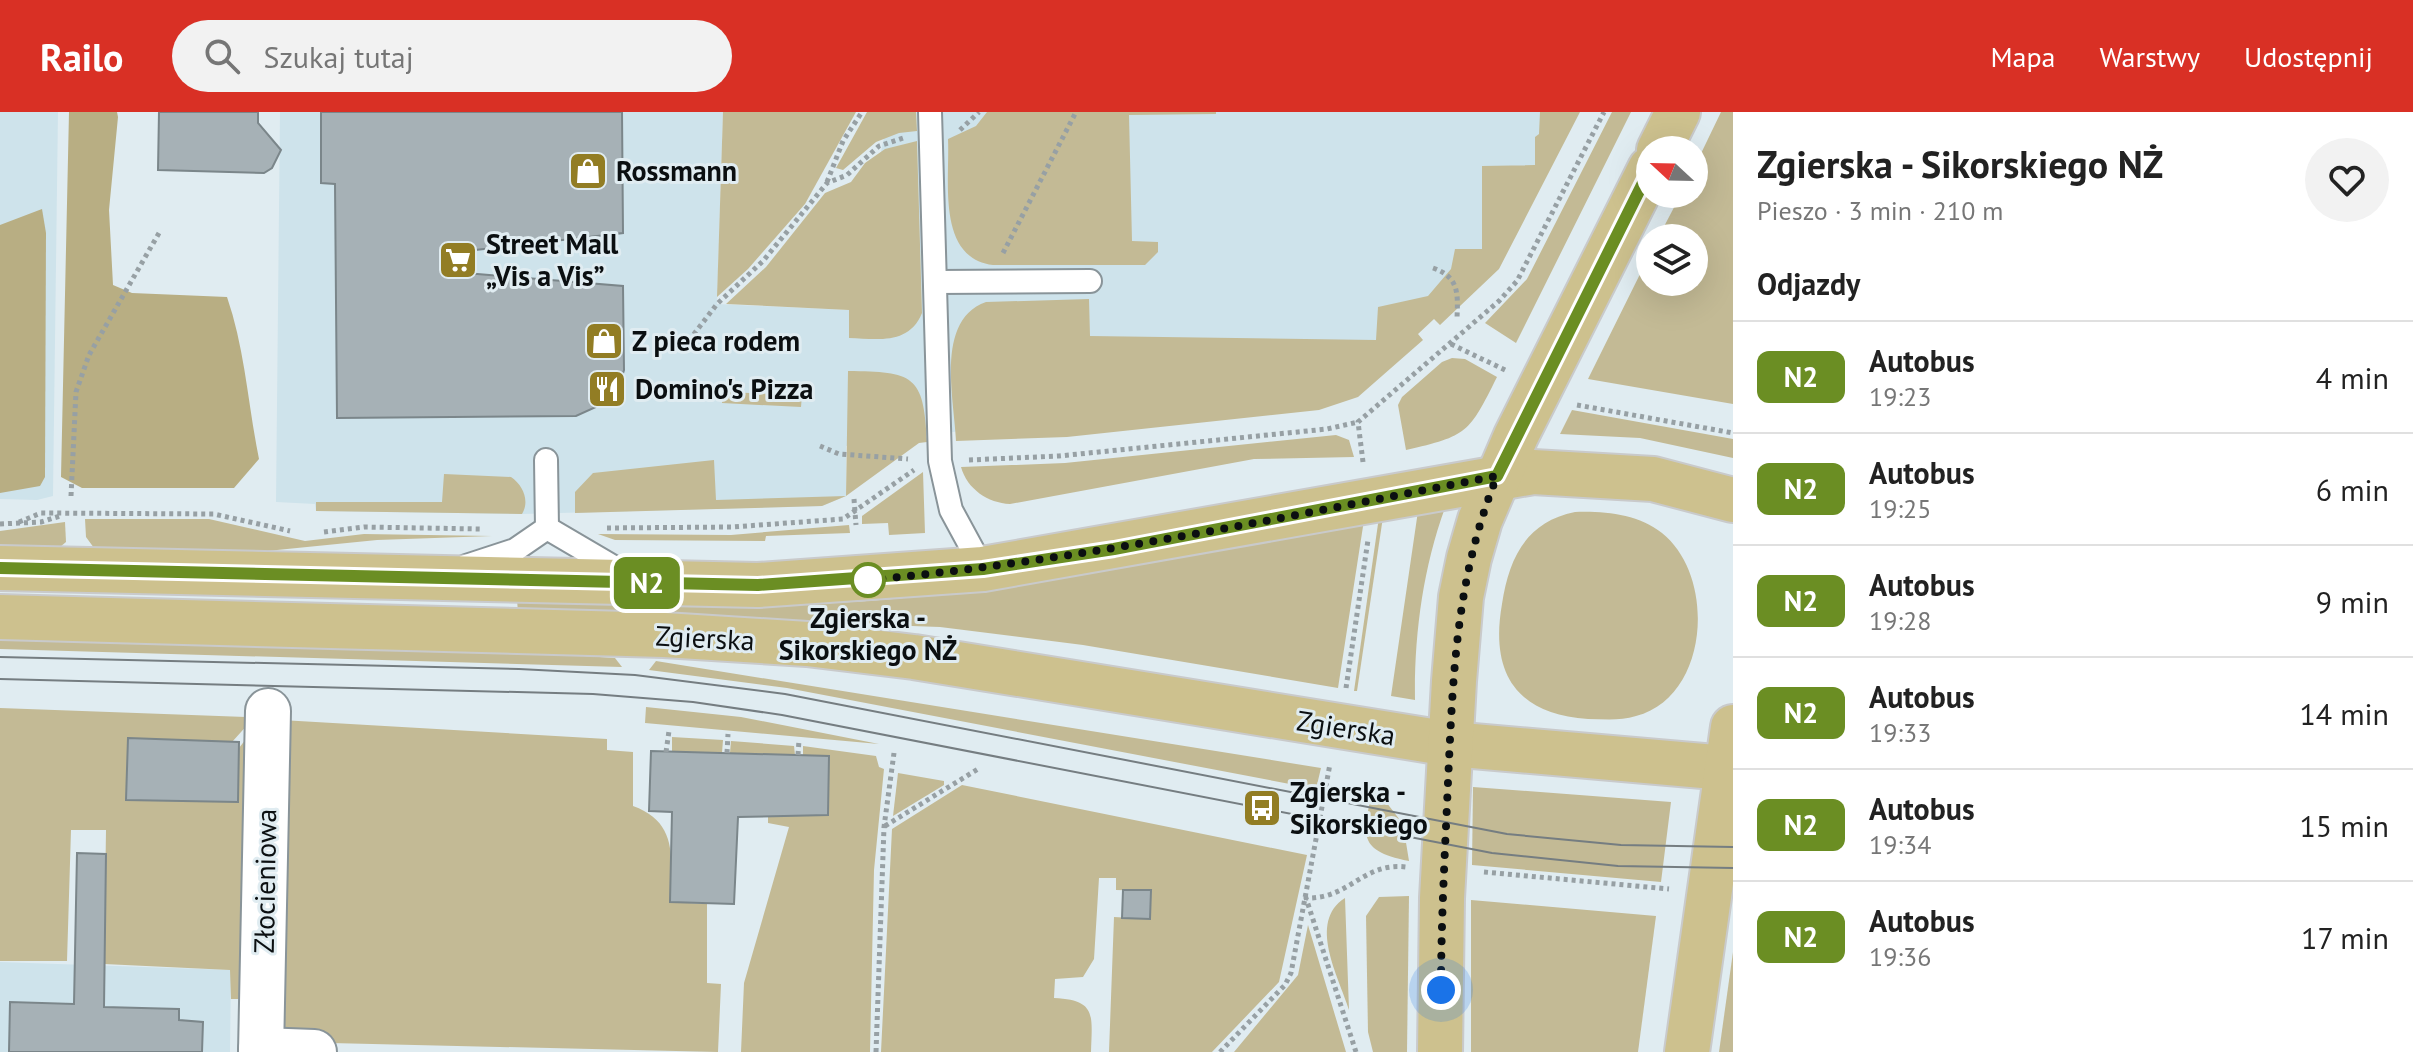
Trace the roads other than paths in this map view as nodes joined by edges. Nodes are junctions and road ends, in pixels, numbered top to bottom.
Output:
1 (930, 112) edge
2 (1678, 112) edge
3 (1666, 136) edge
4 (1636, 197) edge
5 (1090, 281) dead end
6 (936, 282) junction
7 (546, 460) dead end
8 (1497, 476) junction
9 (1733, 500) edge
10 (547, 528) junction
11 (0, 568) edge
12 (983, 569) junction
13 (419, 579) junction
14 (642, 583) junction
15 (0, 617) edge
16 (268, 711) dead end
17 (1450, 744) junction
18 (1730, 748) edge
19 (261, 1051) edge
20 (314, 1052) edge
21 (1440, 1052) edge
22 (1687, 1052) edge

1 - 6 lane
2 - 3 main road
4 - 8 main road
5 - 6 lane
6 - 12 lane
7 - 10 lane
8 - 9 main road, Zgierska
8 - 12 main road, Zgierska
8 - 17 main road
10 - 13 lane
10 - 14 lane
11 - 13 main road, Zgierska
12 - 14 main road, Zgierska
13 - 14 main road, Zgierska
15 - 17 main road, Zgierska
16 - 19 street, Złocieniowa
17 - 18 main road, Zgierska
17 - 21 main road
18 - 22 main road
19 - 20 street

